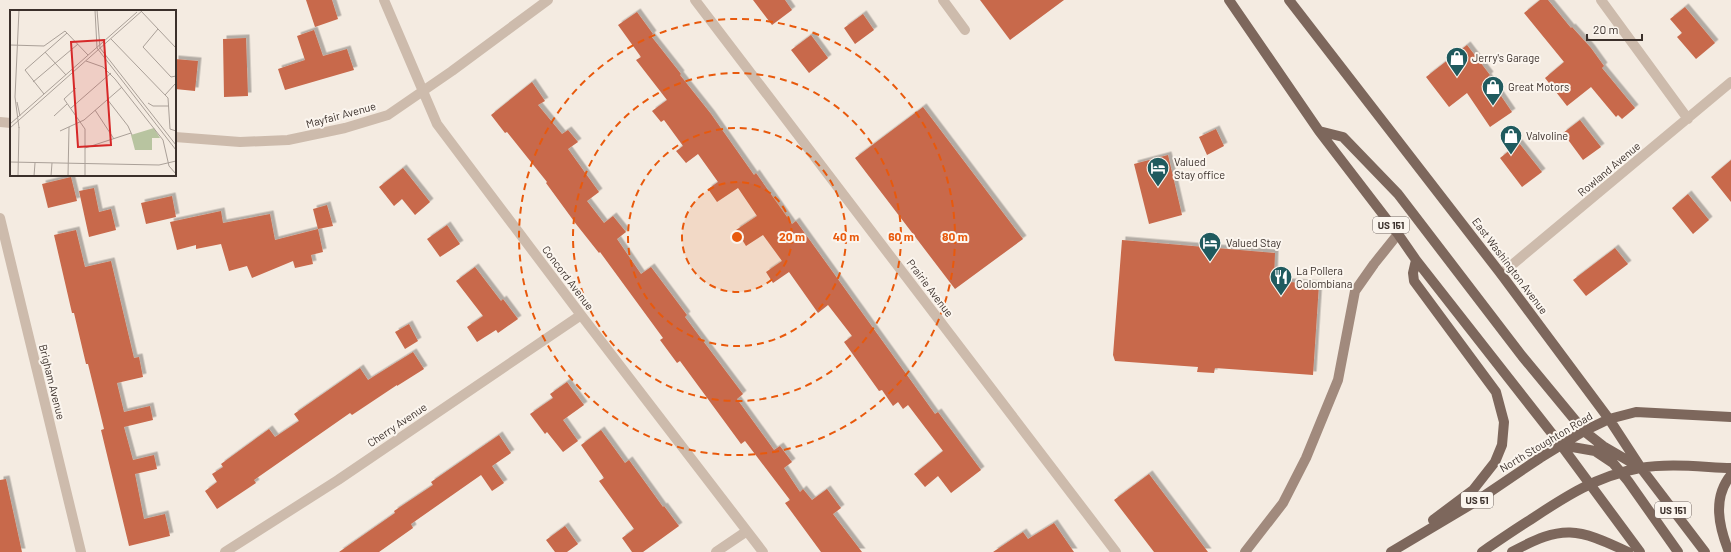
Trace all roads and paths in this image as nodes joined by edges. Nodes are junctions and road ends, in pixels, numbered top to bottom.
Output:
1 (384, 0) edge
2 (548, 0) edge
3 (695, 0) edge
4 (944, 0) edge
5 (1229, 0) edge
6 (1289, 0) edge
7 (1601, 0) edge
8 (965, 30) dead end
9 (1731, 82) edge
10 (422, 92) junction
11 (1688, 119) junction
12 (0, 122) edge
13 (10, 123) edge
14 (1319, 131) junction
15 (176, 137) edge
16 (0, 218) edge
17 (1398, 234) junction
18 (1416, 260) junction
19 (1501, 274) junction
20 (581, 315) junction
21 (1731, 416) edge
22 (1609, 419) junction
23 (1584, 431) junction
24 (1561, 445) junction
25 (1641, 468) junction
26 (1731, 468) edge
27 (1621, 472) junction
28 (1731, 476) edge
29 (1590, 483) junction
30 (747, 531) junction
31 (81, 552) edge
32 (224, 552) edge
33 (716, 552) edge
34 (763, 552) edge
35 (1116, 552) edge
36 (1245, 552) edge
37 (1390, 552) edge
38 (1482, 552) edge
39 (1512, 552) edge
40 (1628, 552) edge
41 (1640, 552) edge
42 (1678, 552) edge
43 (1705, 552) edge
44 (1729, 552) edge

1 - 10 street, Concord Avenue
2 - 10 street, Mayfair Avenue
3 - 35 street, Prairie Avenue
4 - 8 street
5 - 14 main road, US 151
6 - 19 main road, East Washington Avenue / US 151
7 - 11 street
9 - 11 street, Rowland Avenue
10 - 15 street, Mayfair Avenue
10 - 20 street, Concord Avenue
11 - 19 street, Rowland Avenue
12 - 13 street
14 - 17 main road, US 151
14 - 23 main road
16 - 31 street, Brigham Avenue
17 - 18 main road, US 151
17 - 36 street
18 - 24 main road, US 151
18 - 37 main road
19 - 22 main road, East Washington Avenue / US 151
20 - 30 street, Concord Avenue
20 - 32 street, Cherry Avenue
21 - 22 main road, North Stoughton Road / US 51
22 - 23 main road, North Stoughton Road / US 51
22 - 25 main road, East Washington Avenue / US 151
23 - 24 main road, North Stoughton Road / US 51
23 - 25 main road
24 - 27 main road
24 - 29 main road, US 151
24 - 37 main road, North Stoughton Road / US 51
25 - 26 main road
25 - 27 main road
25 - 43 main road, East Washington Avenue / US 151
27 - 29 main road
27 - 42 main road
28 - 44 main road
29 - 38 main road
29 - 41 main road, US 151
30 - 33 street
30 - 34 street, Concord Avenue
39 - 40 main road

